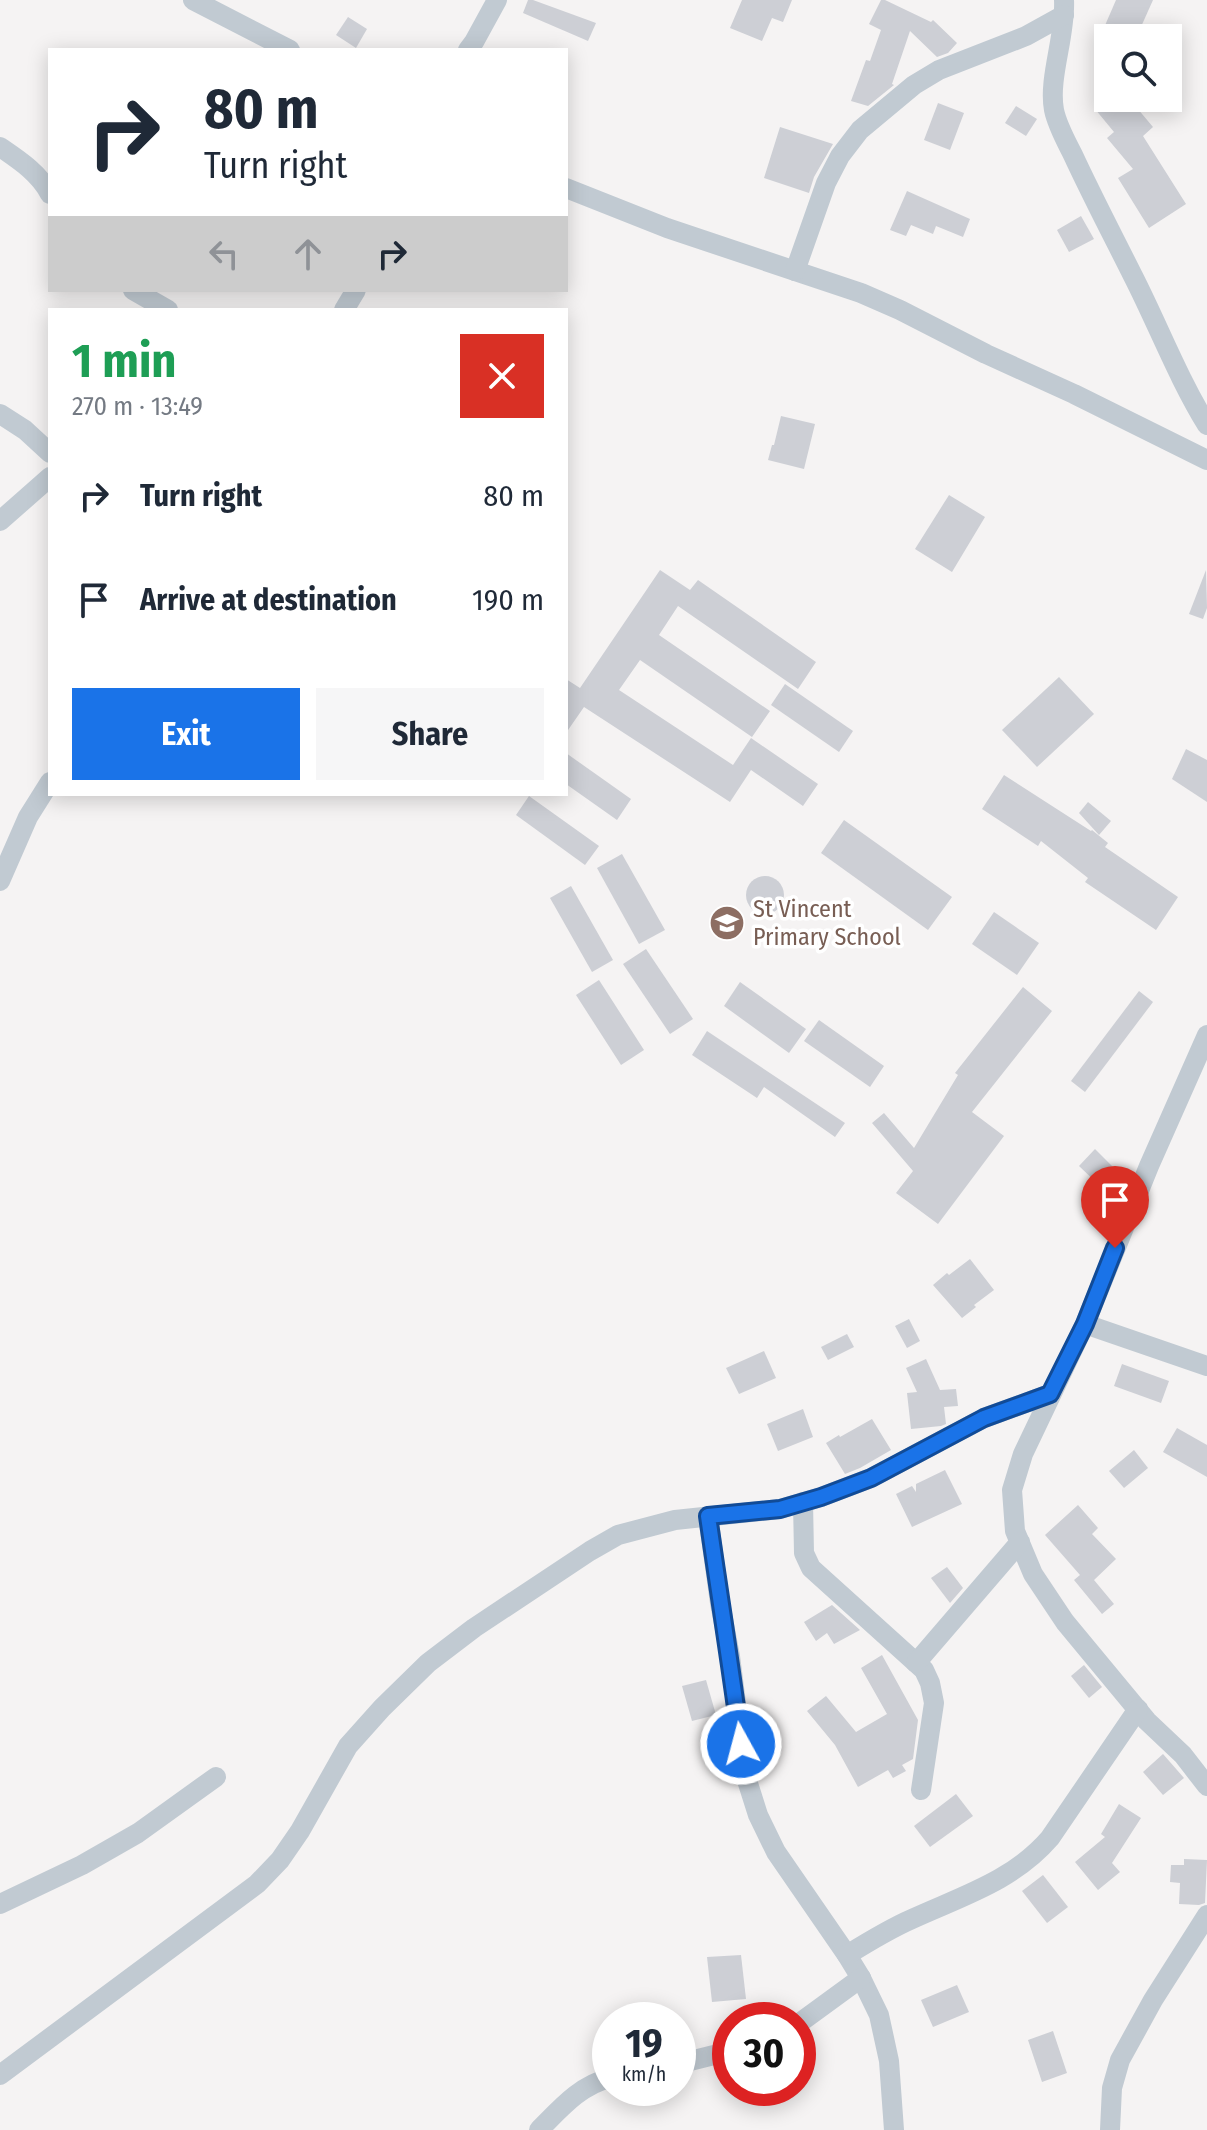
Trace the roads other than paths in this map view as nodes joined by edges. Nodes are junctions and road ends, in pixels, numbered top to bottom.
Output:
1 (193, 0) edge
2 (497, 0) edge
3 (1064, 8) edge
4 (286, 48) edge
5 (469, 48) edge
6 (0, 147) edge
7 (568, 189) edge
8 (48, 190) edge
9 (795, 271) junction
10 (136, 292) edge
11 (164, 308) edge
12 (0, 414) edge
13 (1207, 425) edge
14 (48, 451) edge
15 (1207, 460) edge
16 (48, 479) edge
17 (0, 521) edge
18 (48, 785) edge
19 (0, 881) edge
20 (1207, 1035) edge
21 (1085, 1324) junction
22 (1207, 1366) edge
23 (1050, 1394) junction
24 (803, 1502) junction
25 (708, 1516) junction
26 (1020, 1542) junction
27 (916, 1663) junction
28 (1138, 1709) junction
29 (216, 1777) dead end
30 (1207, 1786) edge
31 (921, 1790) dead end
32 (0, 1904) edge
33 (1207, 1915) edge
34 (847, 1955) junction
35 (861, 1978) junction
36 (816, 2011) edge
37 (0, 2075) edge
38 (592, 2085) edge
39 (539, 2130) edge
40 (894, 2130) edge
41 (1110, 2130) edge

1 - 4 street
2 - 5 street
3 - 9 street
3 - 13 street
6 - 8 street
7 - 9 street
9 - 15 street
10 - 11 street
12 - 14 street
16 - 17 street
18 - 19 street
20 - 21 street
21 - 22 street
21 - 23 street
23 - 24 street
23 - 26 street
24 - 25 street
24 - 27 street
25 - 34 street
25 - 37 street
26 - 27 street
26 - 28 street
27 - 31 street
28 - 30 street
28 - 34 street
29 - 32 street
33 - 41 street
34 - 35 street
35 - 36 street
35 - 40 street
38 - 39 street

